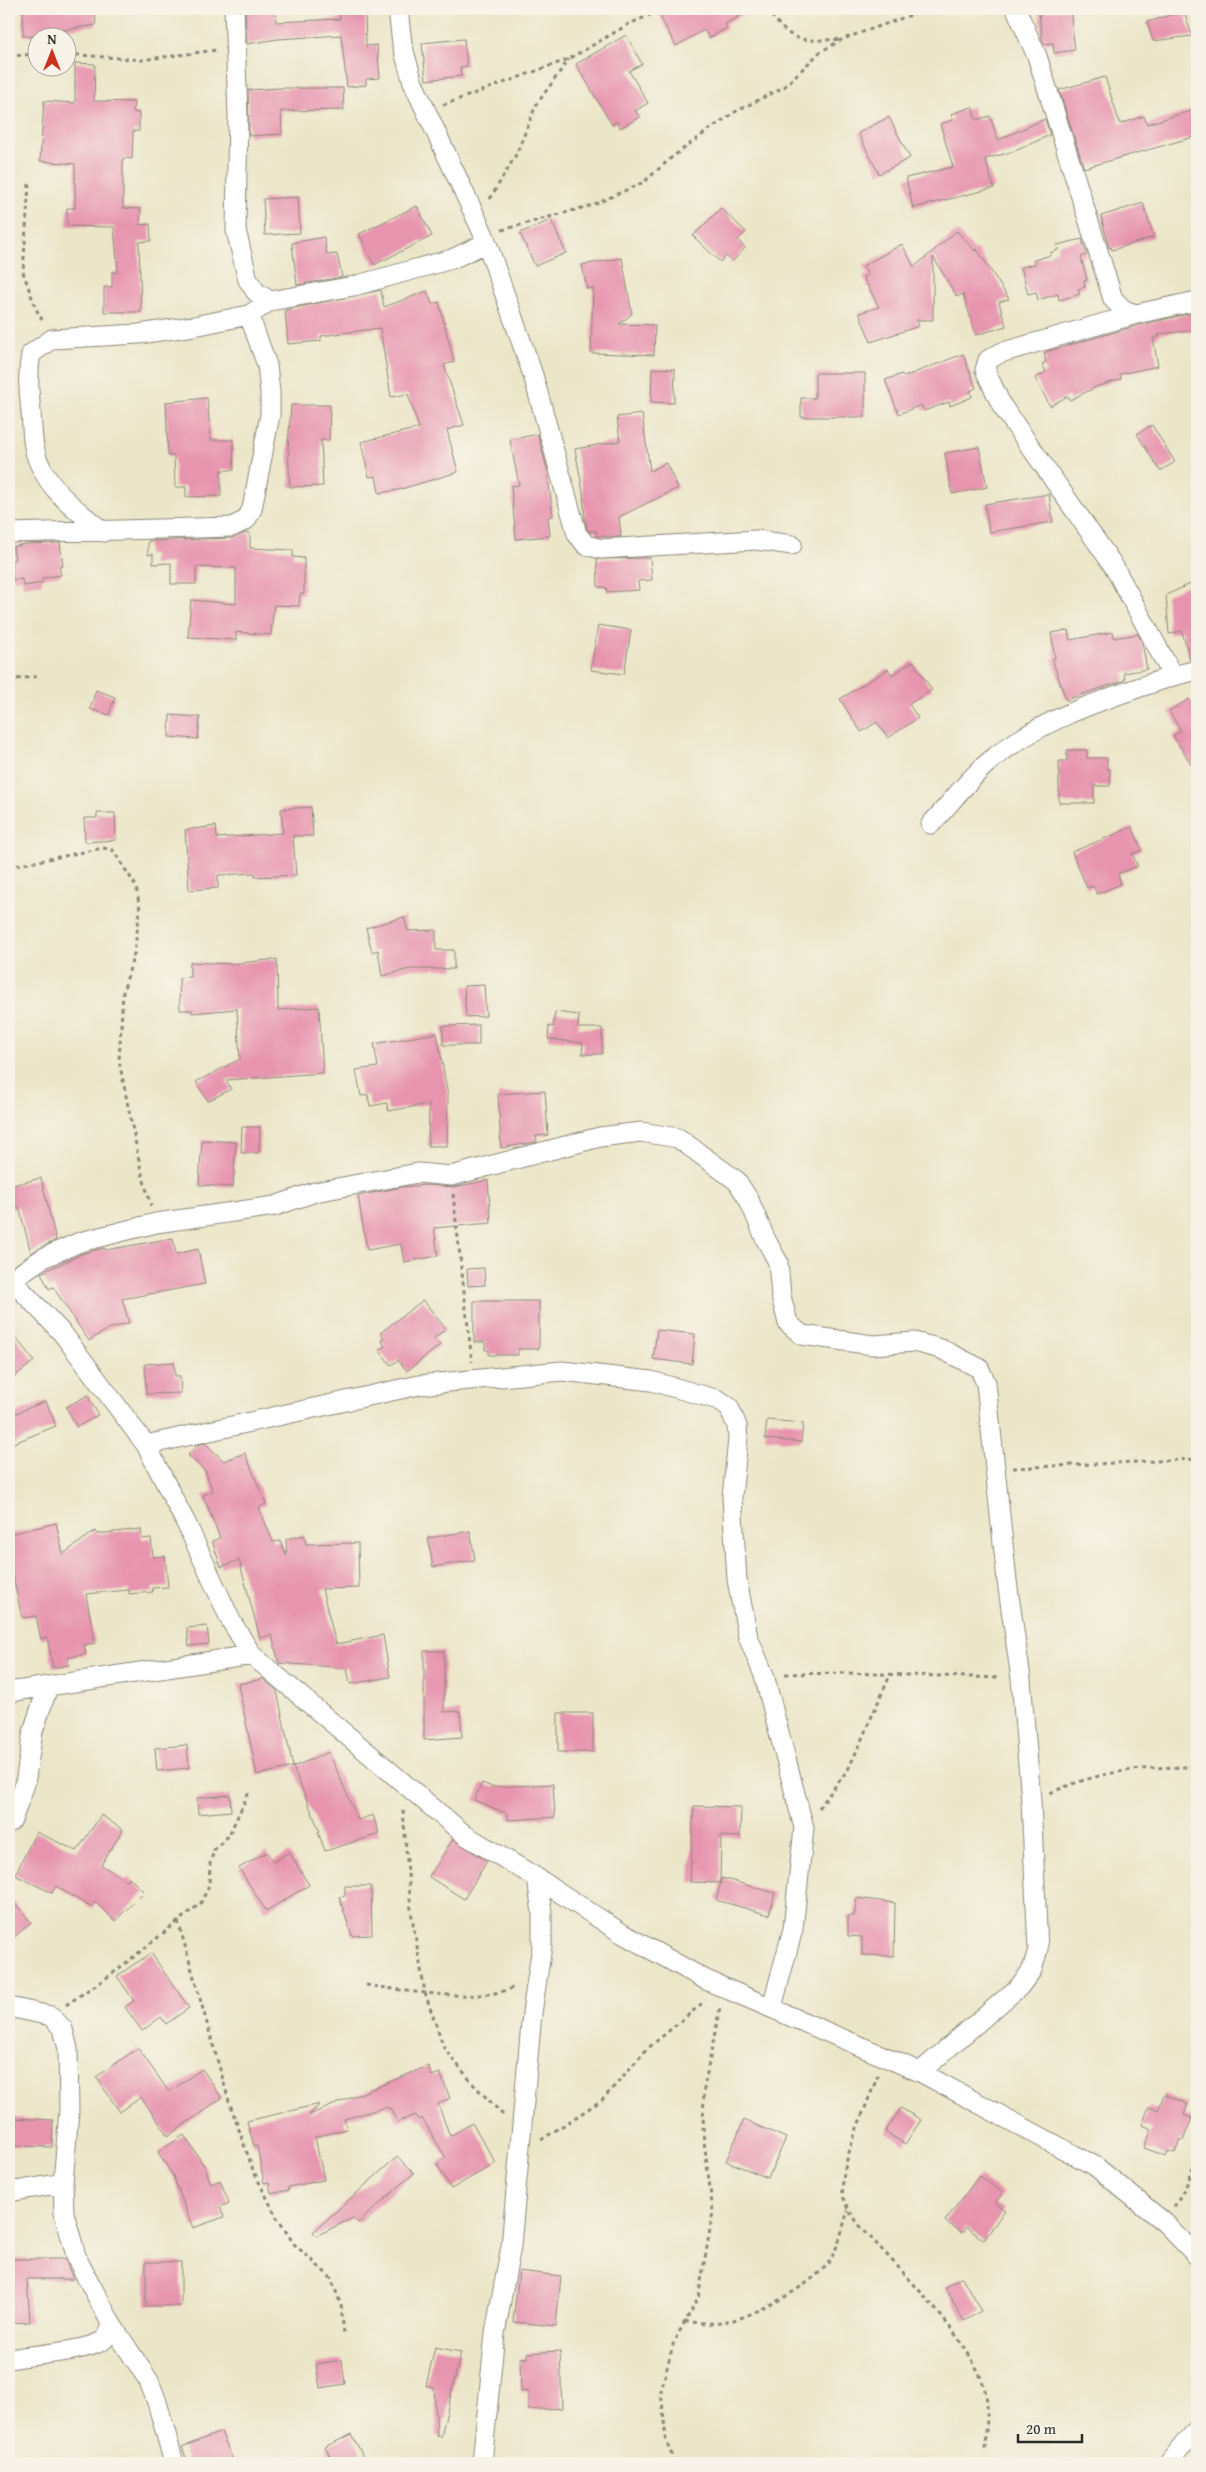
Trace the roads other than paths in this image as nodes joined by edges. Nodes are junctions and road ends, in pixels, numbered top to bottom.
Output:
1 (234, 9) edge
2 (398, 9) edge
3 (1016, 9) edge
4 (483, 233) junction
5 (270, 301) junction
6 (1197, 301) edge
7 (1136, 314) junction
8 (249, 315) junction
9 (9, 532) edge
10 (104, 532) junction
11 (792, 545) dead end
12 (1197, 670) edge
13 (1174, 676) junction
14 (932, 824) dead end
15 (10, 1278) edge
16 (146, 1445) junction
17 (252, 1655) junction
18 (48, 1687) junction
19 (9, 1692) edge
20 (9, 1824) edge
21 (537, 1878) junction
22 (9, 2007) edge
23 (772, 2008) junction
24 (920, 2072) junction
25 (63, 2183) junction
26 (9, 2192) edge
27 (1197, 2256) edge
28 (112, 2325) junction
29 (9, 2359) edge
30 (1197, 2428) edge
31 (174, 2463) edge
32 (482, 2463) edge
33 (1168, 2463) edge

1 - 5 street
2 - 4 street
3 - 7 street
4 - 5 street
4 - 11 street
5 - 8 street
6 - 7 street
7 - 13 street
8 - 10 street
8 - 10 street
9 - 10 street
12 - 13 street
13 - 14 street
15 - 16 street
15 - 24 street
16 - 17 street
16 - 23 street
17 - 18 street
17 - 21 street
18 - 19 street
18 - 20 street
21 - 23 street
21 - 32 street
22 - 25 street
23 - 24 street
24 - 27 street
25 - 26 street
25 - 28 street
28 - 29 street
28 - 31 street
30 - 33 street

